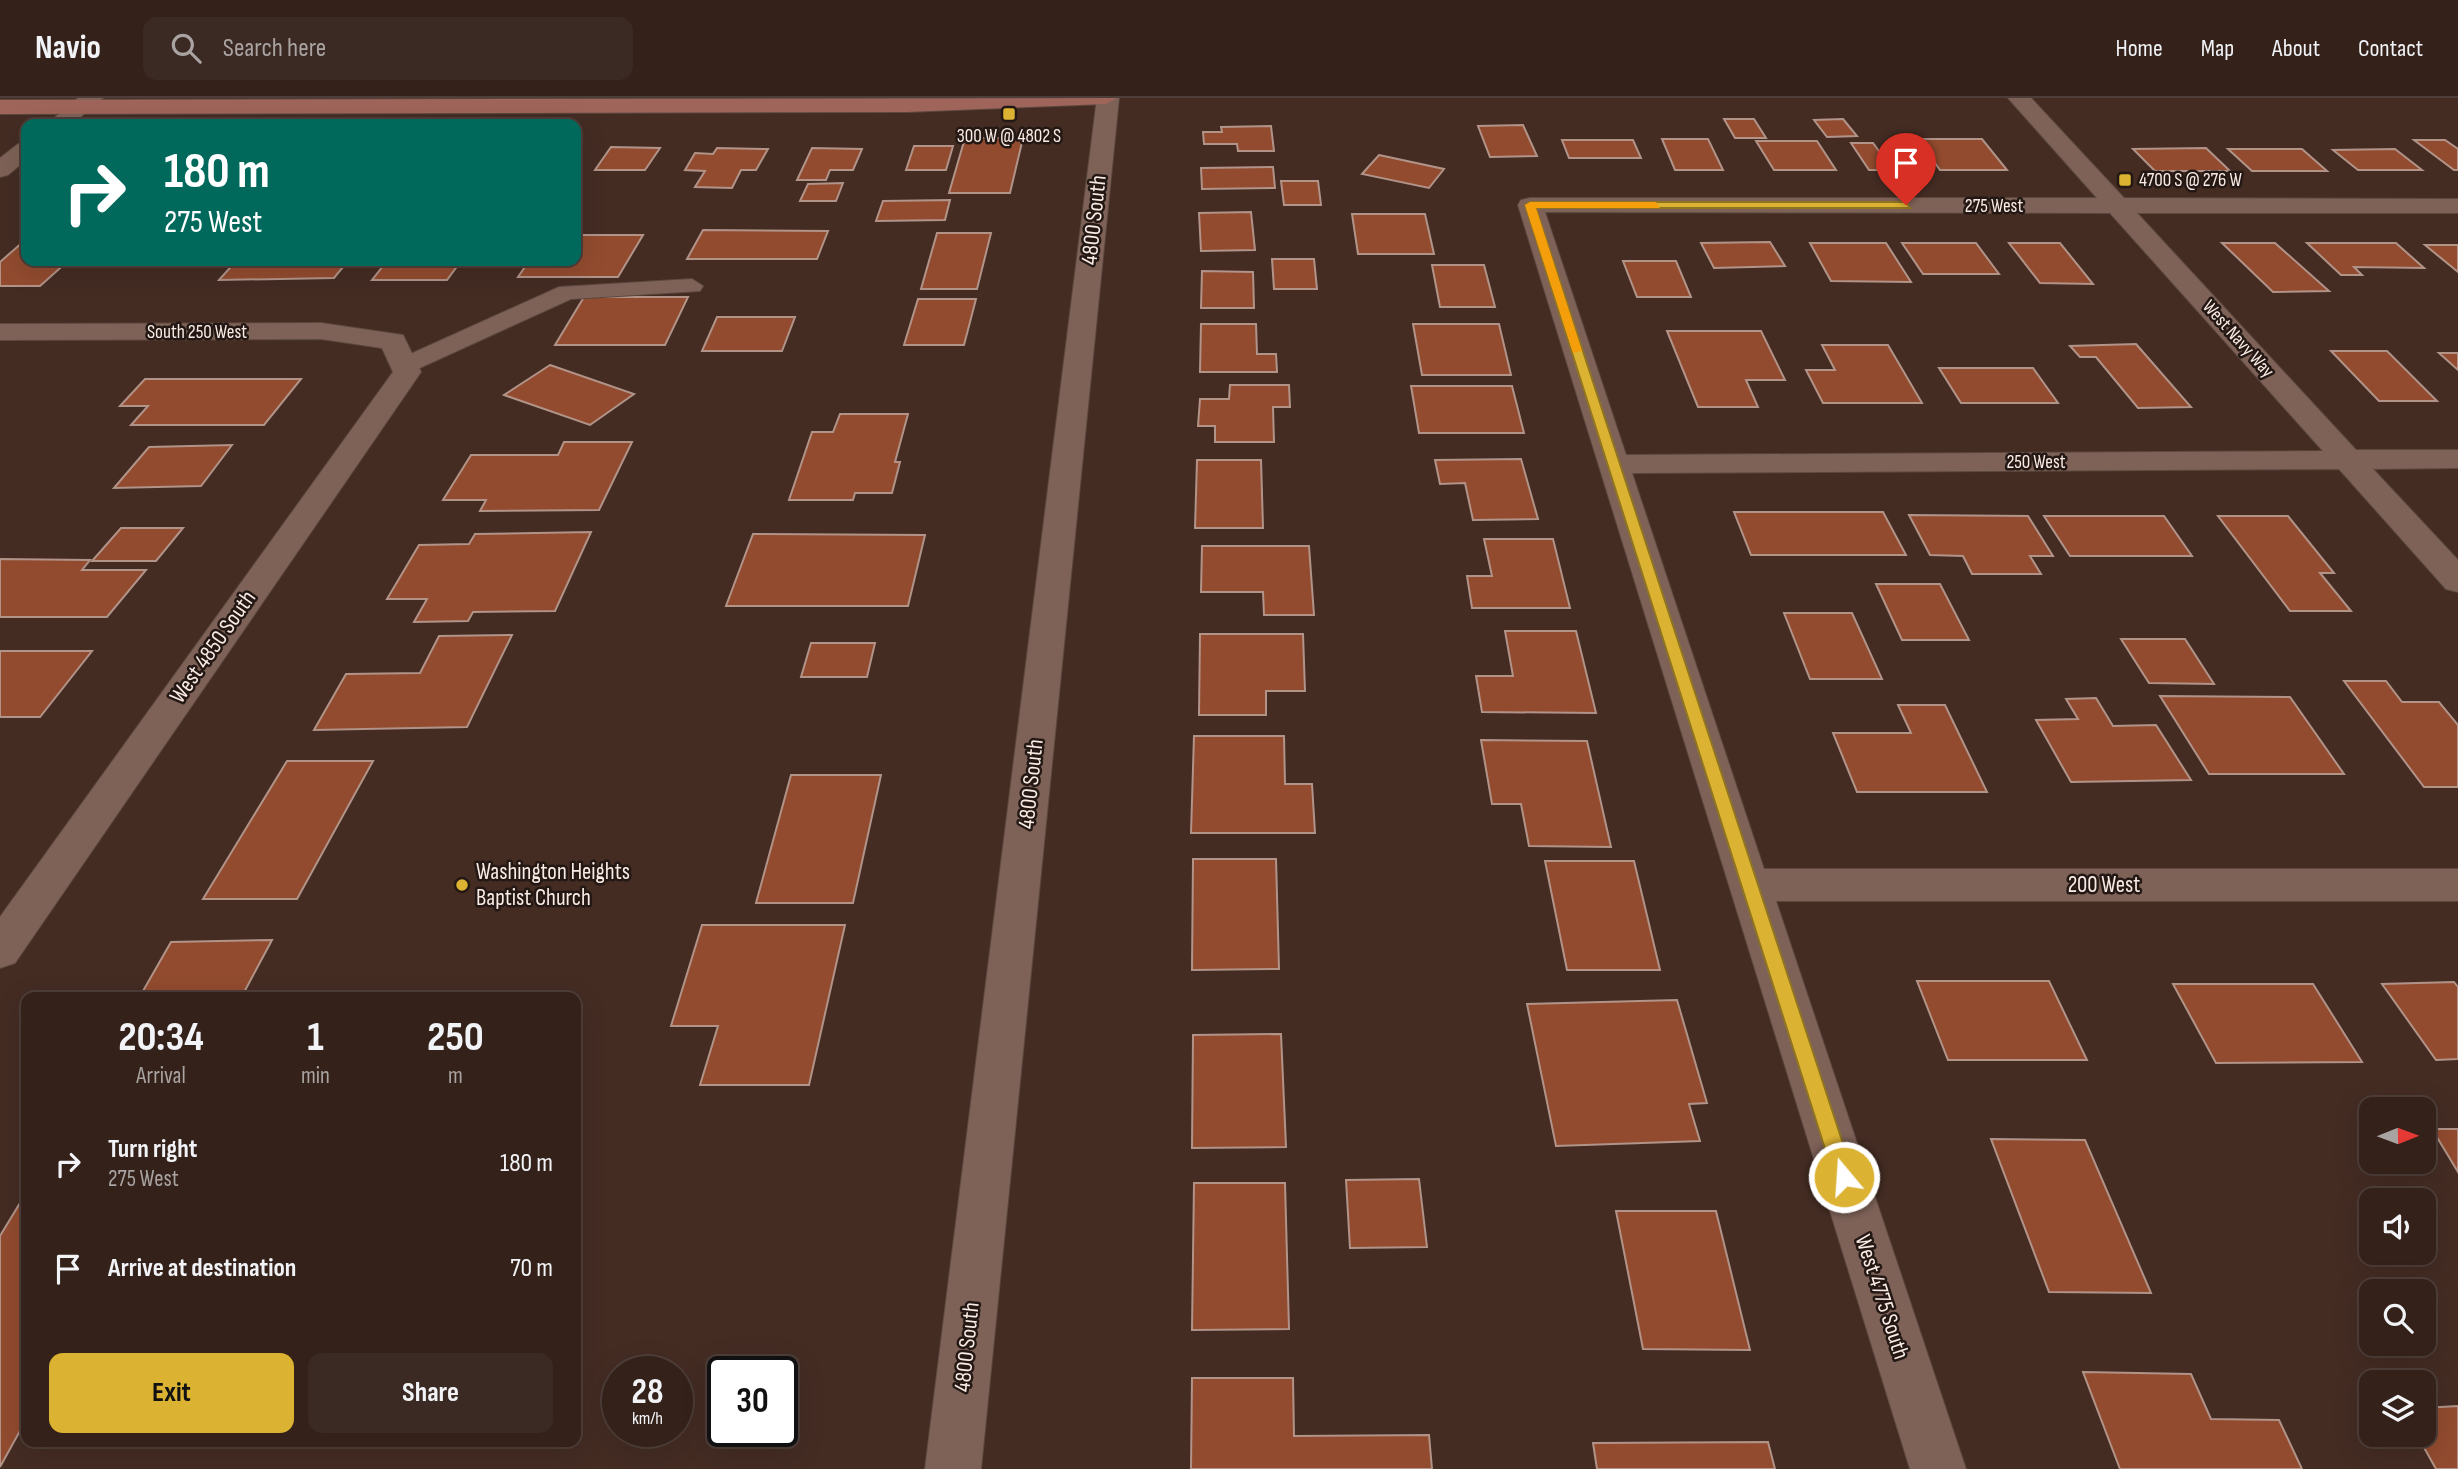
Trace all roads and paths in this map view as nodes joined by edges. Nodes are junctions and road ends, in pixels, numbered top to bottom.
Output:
1 (1107, 98) edge
2 (2019, 98) edge
3 (86, 103) edge
4 (0, 107) edge
5 (65, 119) edge
6 (21, 153) edge
7 (0, 170) edge
8 (1530, 205) joint
9 (2117, 206) junction
10 (2458, 206) edge
11 (692, 286) dead end
12 (0, 332) edge
13 (399, 354) junction
14 (2458, 459) edge
15 (2348, 460) junction
16 (1613, 464) junction
17 (2458, 581) edge
18 (1749, 885) junction
19 (2458, 885) edge
20 (0, 950) edge
21 (953, 1469) edge
22 (1938, 1469) edge

1 - 3 main road
1 - 21 street, 4800 South
2 - 9 street, West Navy Way
3 - 4 main road
3 - 5 street
6 - 7 street
8 - 9 street, 275 West
8 - 16 street, West 4775 South
9 - 10 street, 275 West
9 - 15 street, West Navy Way
11 - 13 lane
12 - 13 street, South 250 West
13 - 20 street, West 4850 South
14 - 15 street, 250 West
15 - 16 street, 250 West
15 - 17 street, West Navy Way
16 - 18 street, West 4775 South
18 - 19 street, 200 West
18 - 22 street, West 4775 South

